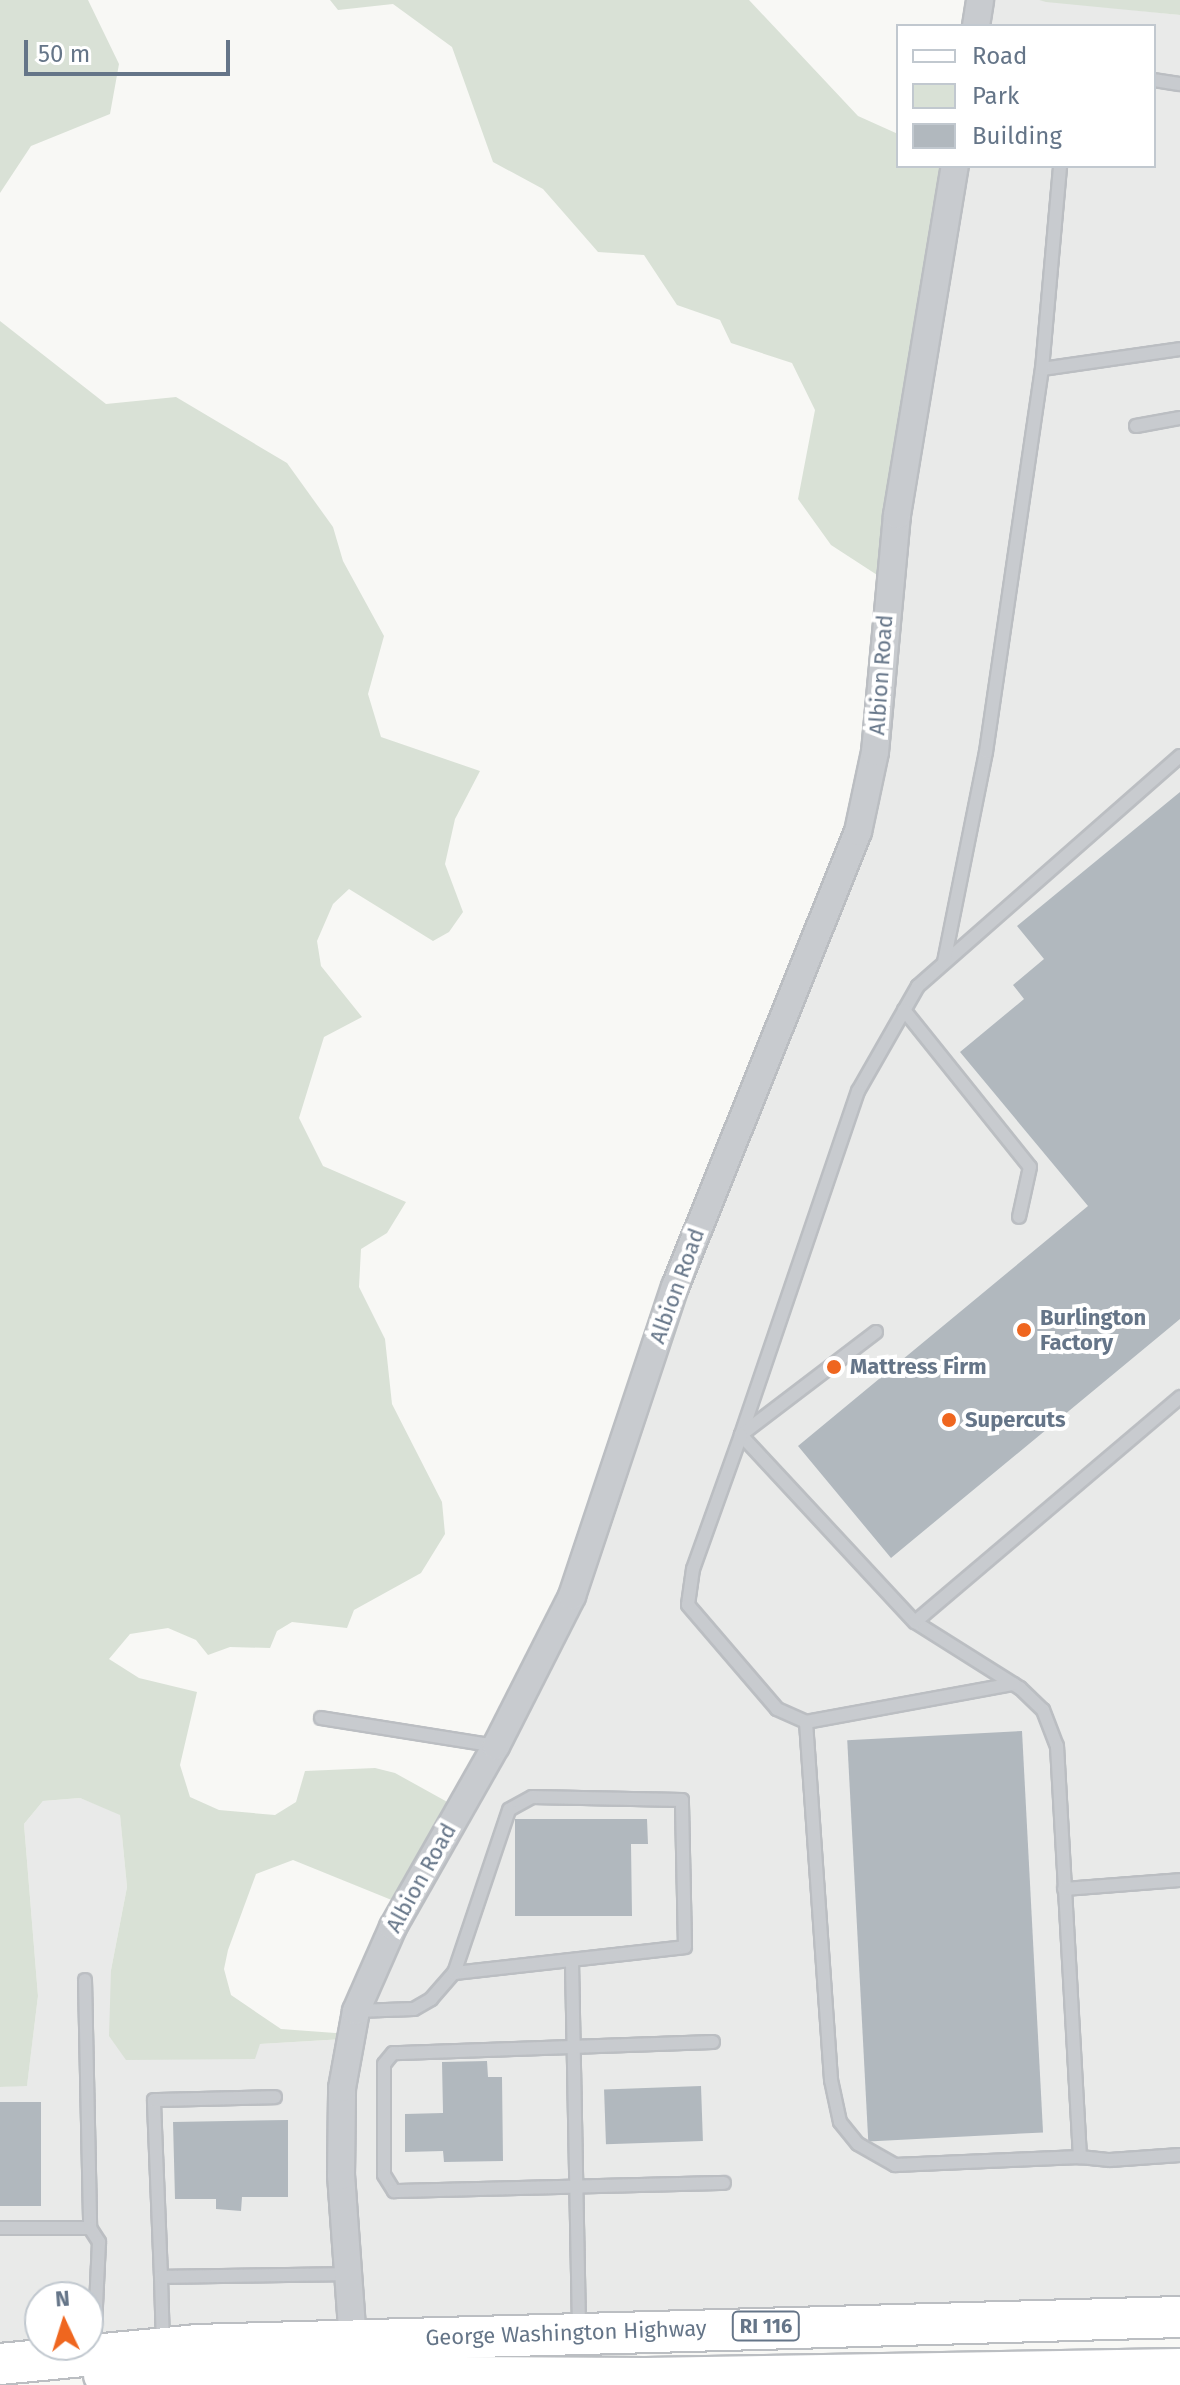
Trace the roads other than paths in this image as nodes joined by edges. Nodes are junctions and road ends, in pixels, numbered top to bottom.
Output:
1 (980, 0) edge
2 (976, 24) edge
3 (1156, 80) edge
4 (1180, 84) edge
5 (955, 168) edge
6 (1060, 168) edge
7 (1180, 349) edge
8 (1042, 369) junction
9 (1180, 418) edge
10 (1136, 426) dead end
11 (1180, 756) edge
12 (944, 962) junction
13 (904, 1010) junction
14 (1019, 1217) dead end
15 (876, 1332) dead end
16 (1180, 1397) edge
17 (741, 1435) junction
18 (915, 1622) junction
19 (1014, 1684) junction
20 (321, 1718) dead end
21 (806, 1722) junction
22 (496, 1746) junction
23 (1180, 1880) edge
24 (1064, 1889) junction
25 (572, 1962) junction
26 (454, 1973) junction
27 (85, 1980) dead end
28 (356, 2011) junction
29 (713, 2042) dead end
30 (574, 2047) junction
31 (275, 2097) dead end
32 (1180, 2155) edge
33 (1080, 2157) junction
34 (724, 2183) dead end
35 (576, 2186) junction
36 (0, 2228) edge
37 (90, 2228) junction
38 (347, 2274) junction
39 (161, 2277) junction
40 (97, 2281) edge
41 (1180, 2317) edge
42 (579, 2332) junction
43 (163, 2348) junction
44 (104, 2354) edge
45 (354, 2359) junction
46 (31, 2361) edge
47 (0, 2364) edge
48 (0, 2372) edge
49 (1163, 2375) edge
50 (861, 2380) edge
51 (646, 2382) edge

1 - 2 street
3 - 4 lane
5 - 22 street, Albion Road
6 - 8 lane
7 - 8 lane
8 - 12 lane
9 - 10 lane
11 - 12 lane
12 - 13 lane
13 - 14 lane
13 - 17 lane
15 - 17 lane
16 - 18 lane
17 - 18 lane
17 - 21 lane
18 - 19 lane
19 - 21 lane
19 - 24 lane
20 - 22 lane
21 - 33 lane
22 - 28 street, Albion Road
23 - 24 lane
24 - 33 lane
25 - 26 lane
25 - 26 lane
25 - 30 lane
26 - 28 lane
27 - 37 lane
28 - 38 street, Albion Road
29 - 30 lane
30 - 35 lane
30 - 35 lane
31 - 39 lane
32 - 33 lane
34 - 35 lane
35 - 42 lane
36 - 37 lane
37 - 40 lane
38 - 39 lane
38 - 45 street, Albion Road
39 - 43 lane
41 - 42 main road, George Washington Highway / RI 116
42 - 45 main road, George Washington Highway / RI 116
43 - 44 main road, George Washington Highway / RI 116
43 - 45 main road, George Washington Highway / RI 116
45 - 48 main road, George Washington Highway / RI 116
45 - 51 main road, George Washington Highway / RI 116
46 - 47 main road, George Washington Highway / RI 116
49 - 50 main road, George Washington Highway / RI 116
50 - 51 main road, George Washington Highway / RI 116

